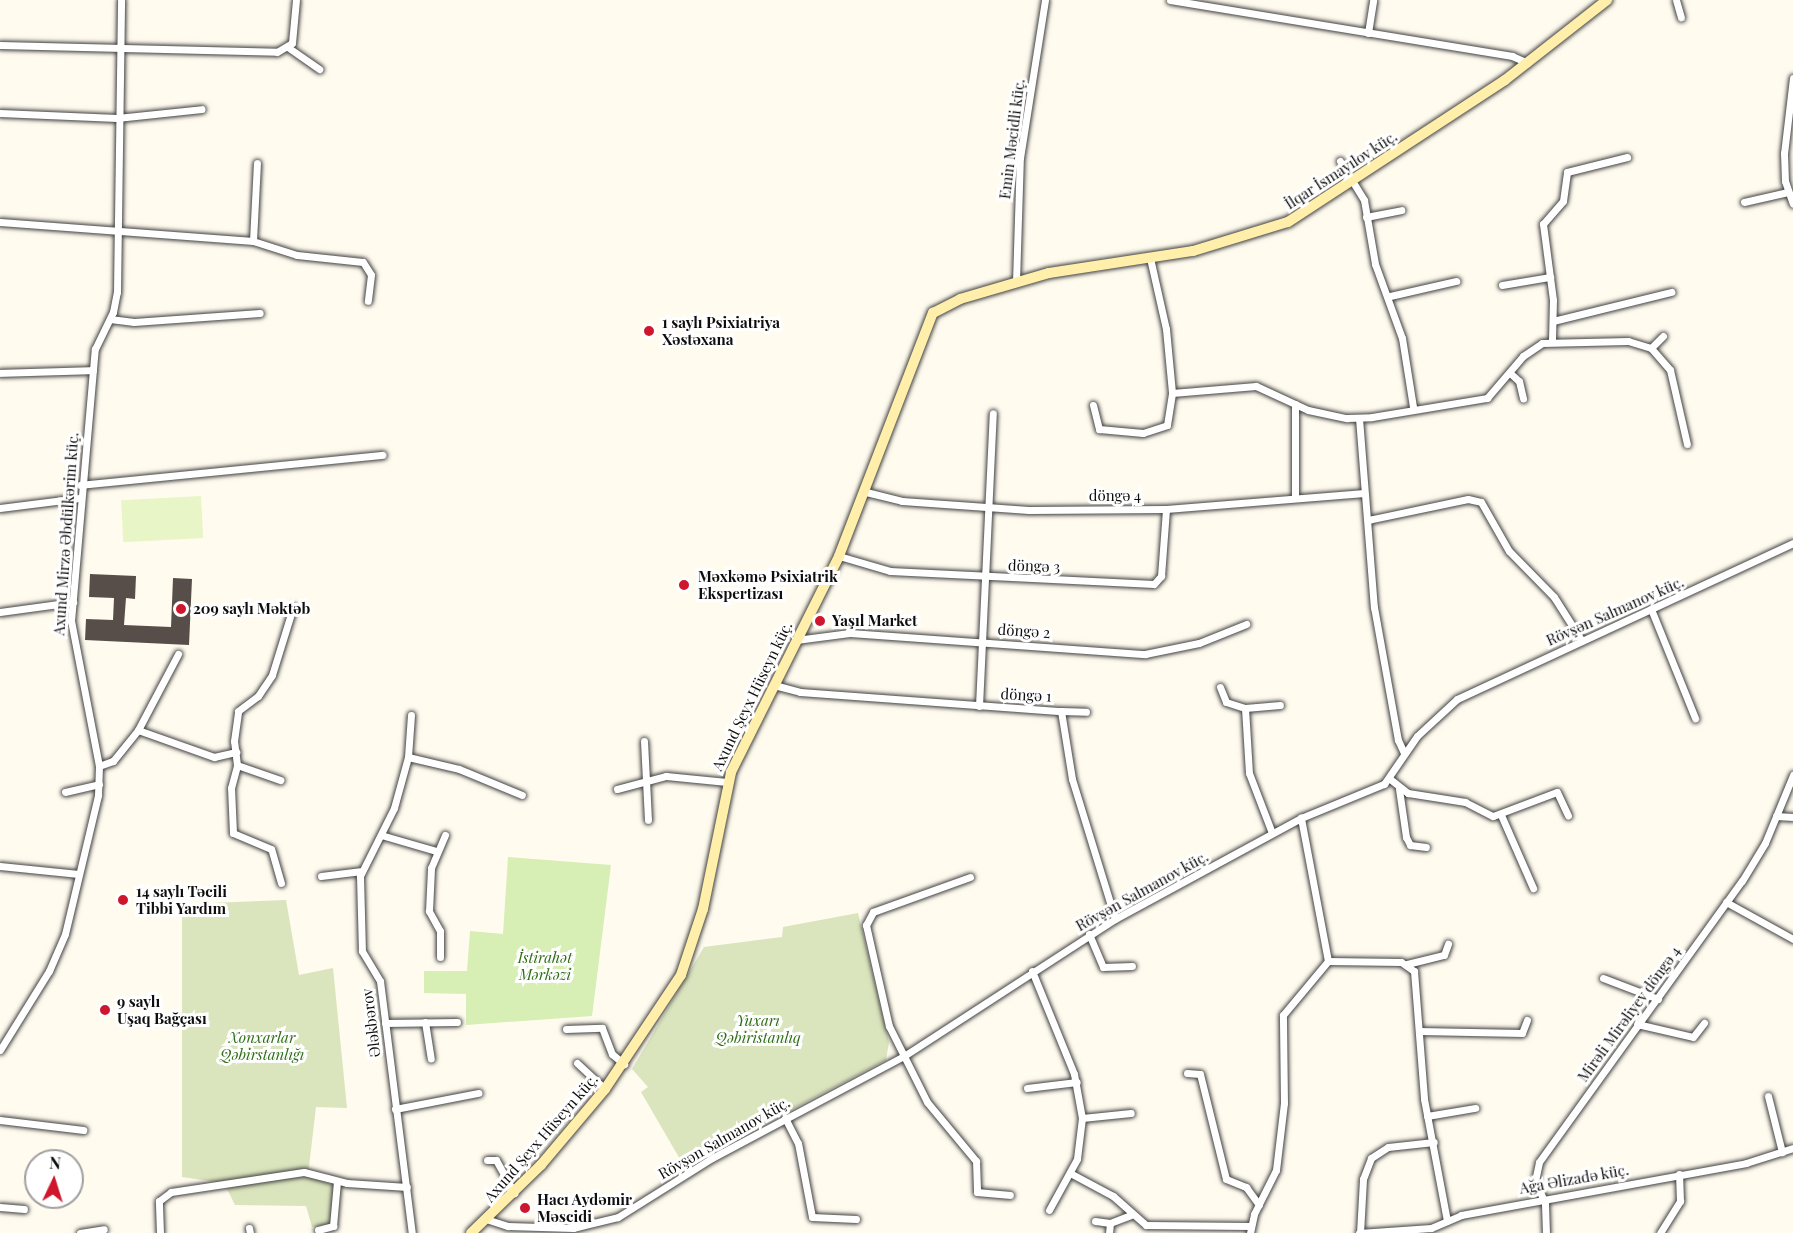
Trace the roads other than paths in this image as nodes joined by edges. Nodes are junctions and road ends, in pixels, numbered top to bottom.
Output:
1 (121, 0) edge
2 (296, 0) edge
3 (1045, 0) edge
4 (1170, 0) edge
5 (1374, 0) edge
6 (1607, 0) edge
7 (1676, 0) edge
8 (1681, 17) dead end
9 (1368, 33) junction
10 (0, 45) edge
11 (289, 48) junction
12 (118, 49) junction
13 (1528, 63) junction
14 (319, 69) dead end
15 (1793, 78) edge
16 (202, 110) dead end
17 (0, 113) edge
18 (117, 118) junction
19 (1793, 152) edge
20 (1784, 153) junction
21 (1628, 157) dead end
22 (1340, 161) dead end
23 (257, 163) dead end
24 (1354, 179) junction
25 (1788, 192) junction
26 (1743, 202) dead end
27 (1793, 204) edge
28 (1401, 210) dead end
29 (1366, 217) junction
30 (0, 222) edge
31 (117, 230) junction
32 (253, 241) junction
33 (1150, 258) junction
34 (1550, 277) junction
35 (1456, 281) dead end
36 (1016, 282) junction
37 (1502, 285) dead end
38 (1671, 292) dead end
39 (1390, 296) junction
40 (368, 301) dead end
41 (260, 313) dead end
42 (110, 319) junction
43 (1553, 321) junction
44 (1664, 336) dead end
45 (1552, 340) junction
46 (1651, 348) junction
47 (93, 370) junction
48 (1510, 372) junction
49 (0, 373) edge
50 (1172, 393) junction
51 (1523, 399) dead end
52 (1295, 404) junction
53 (1093, 405) dead end
54 (1413, 407) junction
55 (993, 413) dead end
56 (1359, 418) junction
57 (1687, 444) dead end
58 (383, 455) dead end
59 (80, 485) junction
60 (866, 492) junction
61 (1364, 493) junction
62 (79, 498) junction
63 (1295, 498) junction
64 (0, 508) edge
65 (987, 508) junction
66 (1166, 509) junction
67 (1368, 520) junction
68 (1793, 543) edge
69 (839, 556) junction
70 (984, 577) junction
71 (73, 602) junction
72 (294, 607) dead end
73 (1651, 609) junction
74 (0, 612) edge
75 (1246, 624) dead end
76 (1580, 638) junction
77 (796, 640) junction
78 (981, 641) junction
79 (178, 654) dead end
80 (774, 685) junction
81 (1220, 687) dead end
82 (1280, 705) dead end
83 (979, 706) junction
84 (1245, 708) junction
85 (1061, 711) junction
86 (1086, 712) dead end
87 (411, 715) dead end
88 (1695, 718) dead end
89 (138, 730) junction
90 (644, 741) dead end
91 (236, 752) junction
92 (1404, 753) junction
93 (408, 757) junction
94 (237, 765) junction
95 (99, 766) junction
96 (1793, 775) edge
97 (648, 778) junction
98 (1390, 779) junction
99 (280, 780) dead end
100 (727, 782) junction
101 (99, 784) junction
102 (617, 789) dead end
103 (1400, 789) junction
104 (65, 792) dead end
105 (522, 795) dead end
106 (1501, 815) junction
107 (1568, 816) dead end
108 (1776, 816) junction
109 (1793, 817) edge
110 (1301, 818) junction
111 (648, 820) dead end
112 (1272, 833) junction
113 (381, 835) junction
114 (445, 835) dead end
115 (1426, 847) dead end
116 (436, 850) junction
117 (0, 866) edge
118 (360, 871) junction
119 (79, 874) junction
120 (321, 876) dead end
121 (970, 877) dead end
122 (281, 883) dead end
123 (1533, 888) dead end
124 (1726, 902) junction
125 (1115, 919) junction
126 (1089, 934) junction
127 (1793, 939) edge
128 (1448, 944) dead end
129 (440, 957) dead end
130 (1328, 961) junction
131 (1407, 964) junction
132 (1132, 966) dead end
133 (1032, 971) junction
134 (1603, 978) dead end
135 (1658, 999) junction
136 (1527, 1020) dead end
137 (425, 1022) junction
138 (457, 1022) dead end
139 (385, 1023) junction
140 (1704, 1023) dead end
141 (1637, 1024) junction
142 (566, 1029) dead end
143 (1419, 1031) junction
144 (2, 1042) edge
145 (0, 1050) edge
146 (904, 1056) junction
147 (431, 1059) dead end
148 (577, 1063) dead end
149 (624, 1064) junction
150 (1186, 1073) dead end
151 (1077, 1082) junction
152 (1028, 1088) dead end
153 (605, 1089) junction
154 (478, 1093) dead end
155 (1768, 1096) dead end
156 (1475, 1108) dead end
157 (395, 1109) junction
158 (1131, 1113) dead end
159 (1427, 1116) junction
160 (785, 1118) junction
161 (1082, 1118) junction
162 (0, 1120) edge
163 (83, 1130) dead end
164 (1434, 1142) junction
165 (1793, 1148) edge
166 (1782, 1152) junction
167 (487, 1160) dead end
168 (1070, 1173) junction
169 (1679, 1174) junction
170 (338, 1181) junction
171 (407, 1187) junction
172 (514, 1194) junction
173 (1010, 1195) dead end
174 (1542, 1198) junction
175 (1259, 1205) junction
176 (0, 1207) edge
177 (24, 1209) dead end
178 (1049, 1210) dead end
179 (1131, 1215) junction
180 (856, 1219) dead end
181 (489, 1220) junction
182 (1095, 1221) dead end
183 (1447, 1221) junction
184 (1110, 1223) junction
185 (104, 1229) dead end
186 (1250, 1229) edge
187 (318, 1230) dead end
188 (579, 1231) edge
189 (80, 1233) edge
190 (160, 1233) edge
191 (412, 1233) edge
192 (471, 1233) edge
193 (1109, 1233) edge
194 (1360, 1233) edge
195 (1546, 1233) edge
196 (1660, 1233) edge

1 - 12 street, Axund Mirzə Əbdülkərim küç.
2 - 11 street
3 - 36 street, Emin Məcidli küç.
4 - 9 street
5 - 9 street
6 - 13 main road, İlqar İsmayılov küç.
7 - 8 street
9 - 13 street
10 - 12 street
11 - 12 street
11 - 14 street
12 - 18 street, Axund Mirzə Əbdülkərim küç.
13 - 24 main road, İlqar İsmayılov küç.
15 - 20 street
16 - 18 street
17 - 18 street
18 - 31 street, Axund Mirzə Əbdülkərim küç.
19 - 20 street
20 - 25 street
21 - 34 street
22 - 24 street
23 - 32 street
24 - 29 street
24 - 33 main road, İlqar İsmayılov küç.
25 - 26 street
25 - 27 street
28 - 29 street
29 - 39 street
30 - 31 street
31 - 32 street
31 - 42 street, Axund Mirzə Əbdülkərim küç.
32 - 40 street
33 - 36 main road, İlqar İsmayılov küç.
33 - 50 street
34 - 37 street
34 - 43 street
35 - 39 street
36 - 60 main road, Axund Şeyx Hüseyn küç.
38 - 43 street
39 - 54 street
41 - 42 street
42 - 47 street, Axund Mirzə Əbdülkərim küç.
43 - 45 street
44 - 46 street
45 - 46 street
45 - 48 street
46 - 57 street
47 - 49 street
47 - 59 street, Axund Mirzə Əbdülkərim küç.
48 - 51 street
48 - 54 street
50 - 52 street
50 - 53 street
52 - 56 street
52 - 63 street
54 - 56 street
55 - 65 street
56 - 61 street
58 - 59 street
59 - 62 street, Axund Mirzə Əbdülkərim küç.
60 - 65 street, döngə 4
60 - 69 main road, Axund Şeyx Hüseyn küç.
61 - 63 street, döngə 4
61 - 67 street
62 - 64 street
62 - 71 street, Axund Mirzə Əbdülkərim küç.
63 - 66 street, döngə 4
65 - 66 street, döngə 4
65 - 70 street
66 - 70 street, döngə 3
67 - 76 street
67 - 92 street
68 - 73 street, Rövşən Salmanov küç.
69 - 70 street, döngə 3
69 - 77 main road, Axund Şeyx Hüseyn küç.
70 - 78 street
71 - 74 street
71 - 95 street, Axund Mirzə Əbdülkərim küç.
72 - 91 street
73 - 76 street, Rövşən Salmanov küç.
73 - 88 street
75 - 78 street, döngə 2
76 - 92 street, Rövşən Salmanov küç.
77 - 78 street, döngə 2
77 - 80 main road, Axund Şeyx Hüseyn küç.
78 - 83 street
79 - 89 street
80 - 83 street, döngə 1
80 - 100 main road, Axund Şeyx Hüseyn küç.
81 - 84 street
82 - 84 street
83 - 85 street, döngə 1
84 - 112 street
85 - 86 street
85 - 125 street, döngə 1
87 - 93 street
89 - 91 street
89 - 95 street
90 - 97 street
91 - 94 street
92 - 98 street, Rövşən Salmanov küç.
93 - 105 street
93 - 113 street
94 - 99 street
94 - 122 street
95 - 101 street, Axund Mirzə Əbdülkərim küç.
96 - 108 street, Mirəli Mirəliyev döngə 4
97 - 100 street
97 - 102 street
97 - 111 street
98 - 103 street
98 - 110 street, Rövşən Salmanov küç.
100 - 149 main road, Axund Şeyx Hüseyn küç.
101 - 104 street
101 - 119 street, Axund Mirzə Əbdülkərim küç.
103 - 106 street
103 - 115 street
106 - 107 street
106 - 123 street
108 - 109 street
108 - 124 street, Mirəli Mirəliyev döngə 4
110 - 112 street, Rövşən Salmanov küç.
110 - 130 street
112 - 125 street, Rövşən Salmanov küç.
113 - 116 street
113 - 118 street
114 - 116 street
116 - 129 street
117 - 119 street
118 - 120 street
118 - 139 street, Ələkbərov
119 - 144 street, Axund Mirzə Əbdülkərim küç.
121 - 146 street
124 - 127 street
124 - 135 street, Mirəli Mirəliyev döngə 4
125 - 126 street, Rövşən Salmanov küç.
126 - 132 street
126 - 133 street, Rövşən Salmanov küç.
128 - 131 street
130 - 131 street
130 - 175 street
131 - 143 street
133 - 146 street, Rövşən Salmanov küç.
133 - 151 street
134 - 135 street
135 - 141 street, Mirəli Mirəliyev döngə 4
136 - 143 street
137 - 138 street
137 - 139 street
137 - 147 street
139 - 157 street, Ələkbərov
140 - 141 street
141 - 174 street, Mirəli Mirəliyev döngə 4
142 - 149 street
143 - 159 street
144 - 145 street, Axund Mirzə Əbdülkərim küç.
146 - 160 street, Rövşən Salmanov küç.
146 - 173 street
148 - 153 street
149 - 153 main road, Axund Şeyx Hüseyn küç.
150 - 175 street
151 - 152 street
151 - 161 street
153 - 172 main road, Axund Şeyx Hüseyn küç.
154 - 157 street
155 - 166 street
156 - 159 street
157 - 171 street, Ələkbərov
158 - 161 street
159 - 164 street
160 - 180 street
160 - 188 street, Rövşən Salmanov küç.
161 - 168 street
162 - 163 street
164 - 183 street
164 - 194 street
165 - 166 street, Ağa Əlizadə küç.
166 - 169 street, Ağa Əlizadə küç.
167 - 172 street
168 - 178 street
168 - 179 street
169 - 174 street, Ağa Əlizadə küç.
169 - 196 street
170 - 171 street
170 - 187 street
170 - 190 street
171 - 191 street, Ələkbərov
172 - 181 main road, Axund Şeyx Hüseyn küç.
174 - 183 street, Ağa Əlizadə küç.
174 - 195 street, Mirəli Mirəliyev döngə 4
175 - 186 street
176 - 177 street
179 - 184 street
179 - 186 street
181 - 188 street, Rövşən Salmanov küç.
181 - 192 main road, Axund Şeyx Hüseyn küç.
182 - 184 street
183 - 194 street, Ağa Əlizadə küç.
184 - 193 street
185 - 189 street

